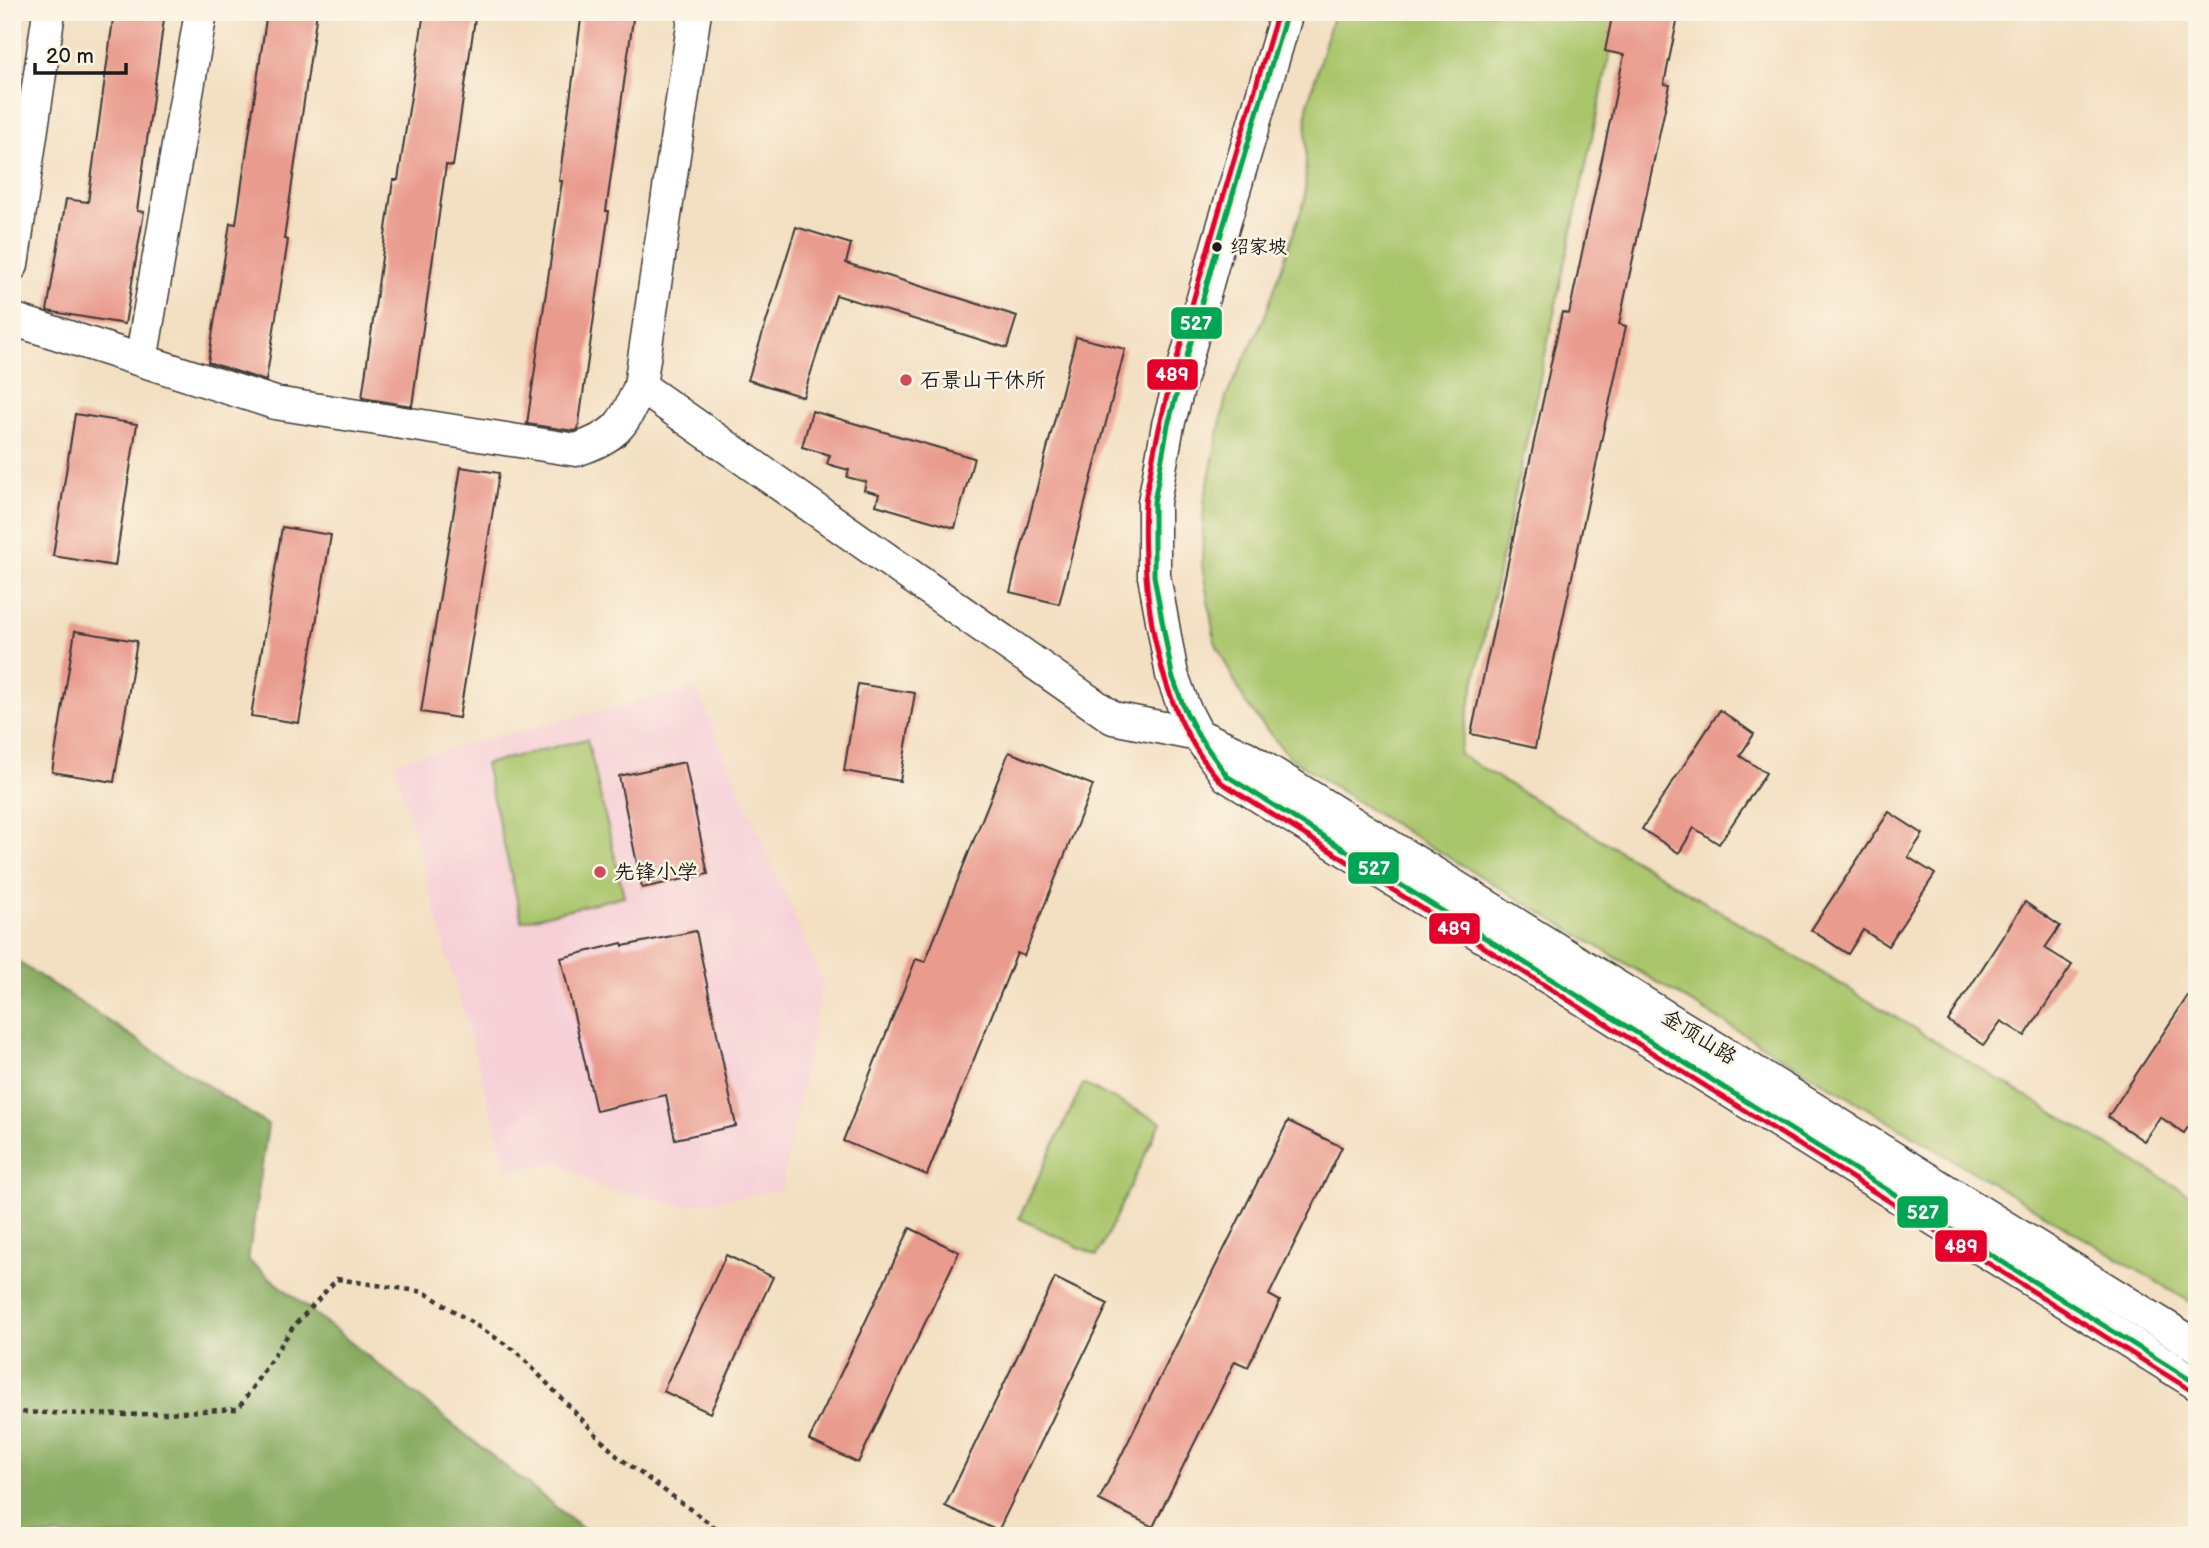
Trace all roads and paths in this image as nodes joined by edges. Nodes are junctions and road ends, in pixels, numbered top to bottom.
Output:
1 (49, 12) edge
2 (201, 12) edge
3 (695, 12) edge
4 (1287, 12) edge
5 (12, 265) edge
6 (12, 319) edge
7 (142, 355) dead end
8 (640, 386) junction
9 (1198, 735) junction
10 (2197, 1346) edge
11 (2197, 1384) edge
12 (12, 1412) edge
13 (727, 1536) edge

1 - 5 street
2 - 7 street
3 - 8 street
4 - 9 street, 金顶山路
6 - 8 street
8 - 9 street
9 - 10 street, 金顶山路
9 - 11 street, 金顶山路
12 - 13 path

